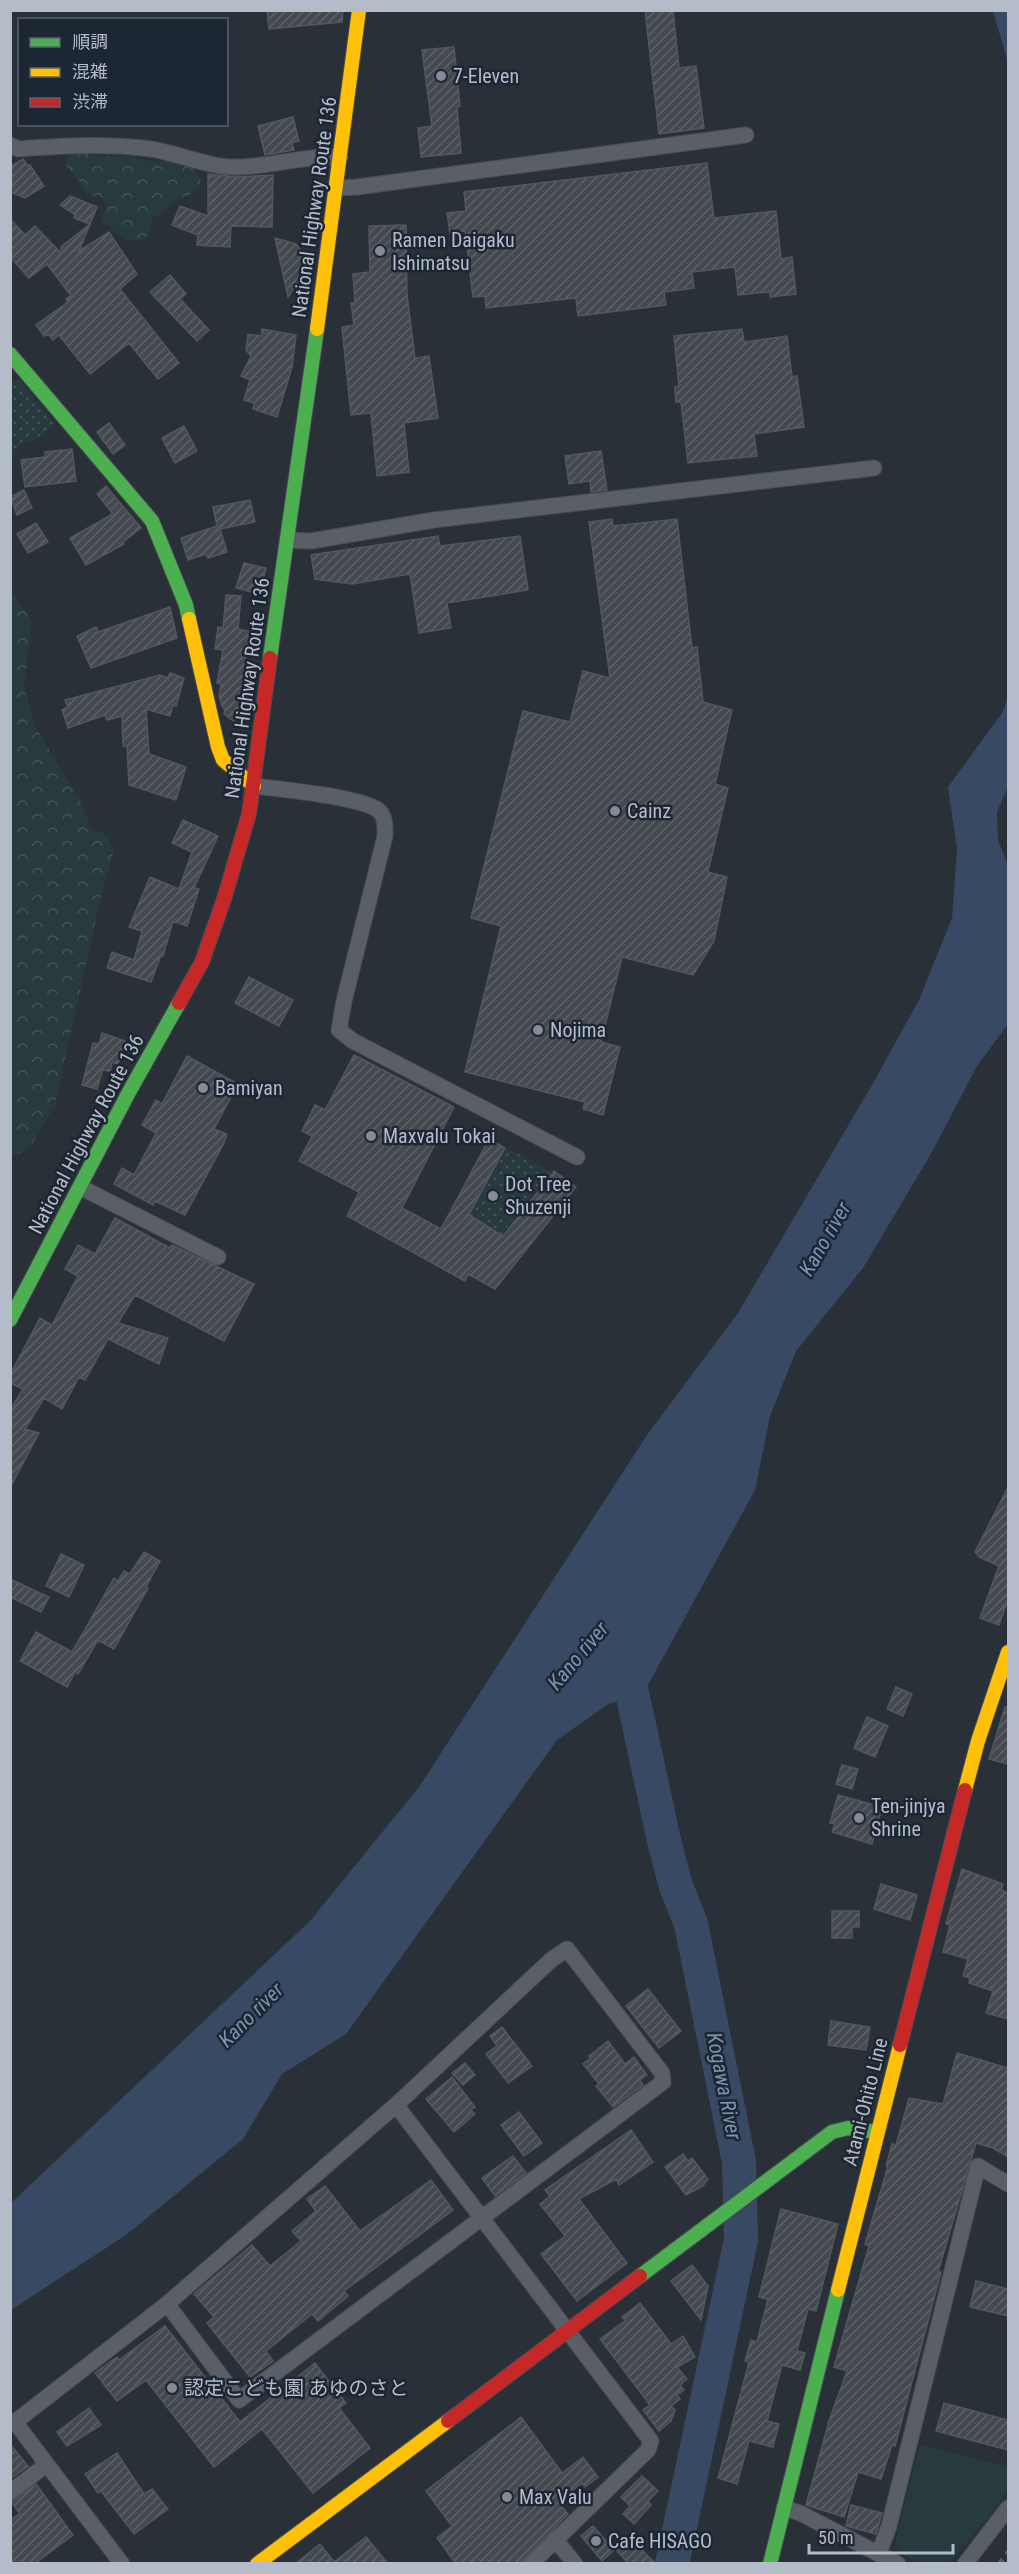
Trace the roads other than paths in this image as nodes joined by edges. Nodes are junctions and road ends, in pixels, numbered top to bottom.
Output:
1 (359, 10) edge
2 (746, 135) dead end
3 (13, 150) edge
4 (340, 157) junction
5 (337, 188) junction
6 (10, 354) edge
7 (874, 468) dead end
8 (287, 540) junction
9 (254, 786) junction
10 (577, 1157) dead end
11 (80, 1187) junction
12 (218, 1257) dead end
13 (10, 1320) edge
14 (1008, 1652) edge
15 (396, 2105) junction
16 (877, 2132) junction
17 (1008, 2184) edge
18 (483, 2217) junction
19 (167, 2304) junction
20 (568, 2331) junction
21 (46, 2465) junction
22 (10, 2492) edge
23 (784, 2508) junction
24 (1008, 2508) edge
25 (555, 2539) junction
26 (879, 2553) junction
27 (122, 2564) edge
28 (257, 2564) edge
29 (531, 2564) edge
30 (575, 2564) edge
31 (770, 2564) edge
32 (898, 2564) edge
33 (965, 2564) edge

1 - 4 main road, National Highway Route 136
2 - 5 street
3 - 4 street
4 - 5 main road, National Highway Route 136
5 - 8 main road, National Highway Route 136
6 - 9 main road
7 - 8 street
8 - 9 main road, National Highway Route 136
9 - 10 street
9 - 11 main road, National Highway Route 136
11 - 12 street
11 - 13 main road, National Highway Route 136
14 - 16 main road, Atami-Ohito Line
15 - 18 street
15 - 18 street
15 - 19 street
16 - 20 main road
16 - 23 main road, Atami-Ohito Line
17 - 26 street
18 - 19 street
18 - 20 street
19 - 21 street
20 - 25 street
20 - 28 main road
21 - 22 street
21 - 27 street
23 - 26 street
23 - 31 main road, Atami-Ohito Line
24 - 33 street
25 - 29 street
25 - 30 street
26 - 32 street

